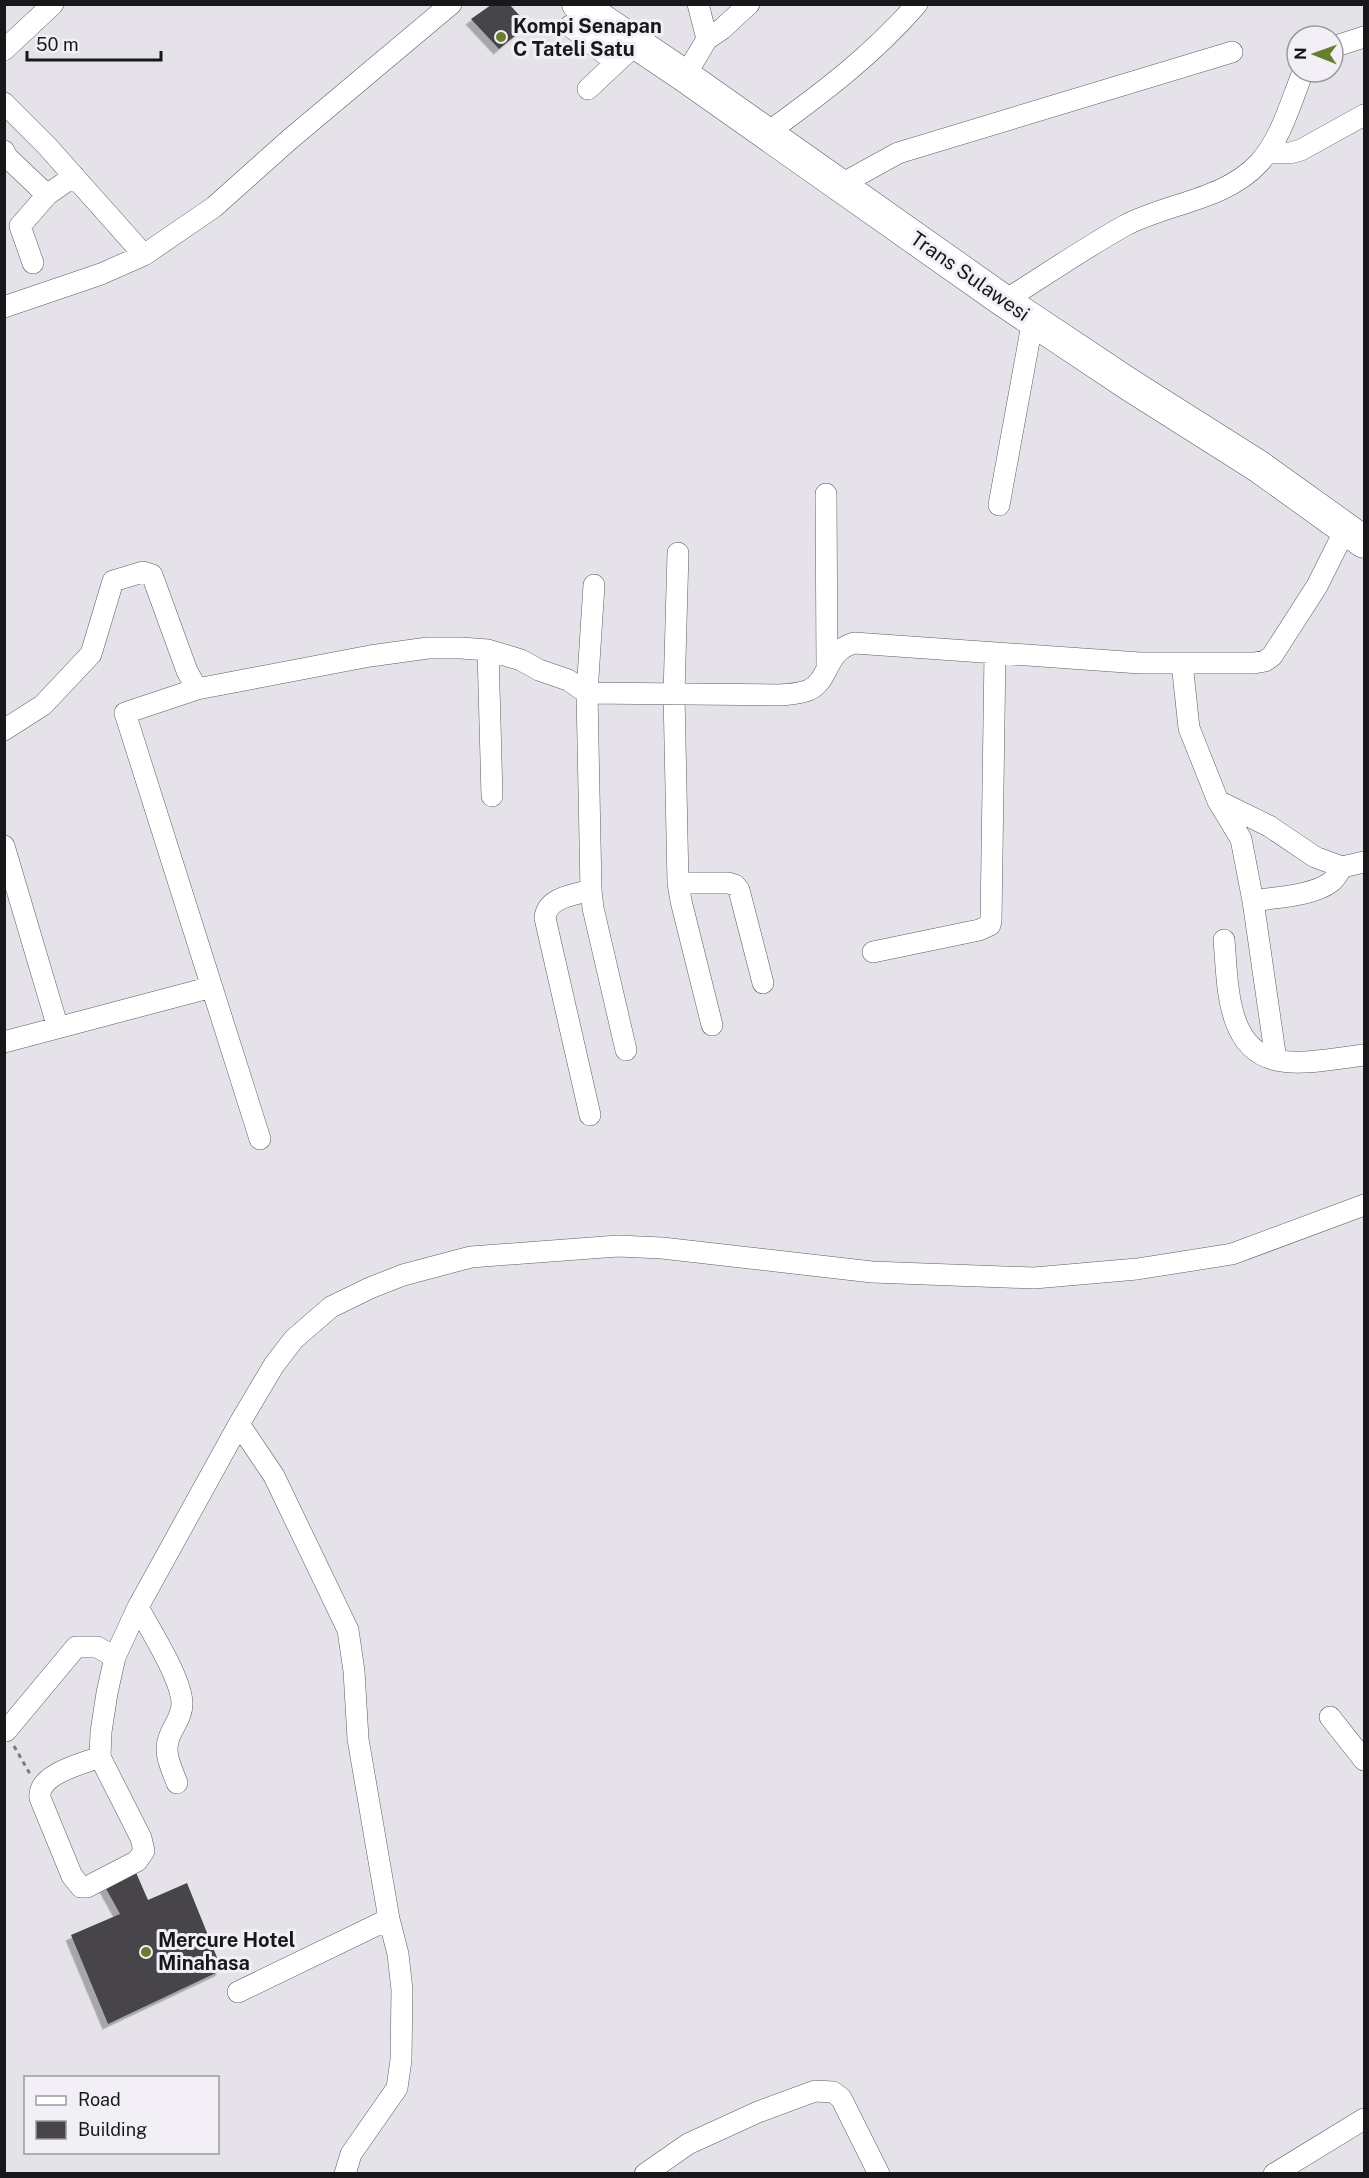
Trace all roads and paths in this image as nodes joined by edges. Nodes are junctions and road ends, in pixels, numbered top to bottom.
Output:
1 (53, 4) edge
2 (451, 4) edge
3 (698, 4) edge
4 (748, 4) edge
5 (917, 4) edge
6 (574, 15) edge
7 (1365, 37) edge
8 (707, 39) junction
9 (1345, 43) edge
10 (4, 50) edge
11 (626, 52) junction
12 (1232, 52) dead end
13 (685, 76) junction
14 (1298, 84) edge
15 (588, 89) dead end
16 (7, 114) edge
17 (1365, 115) edge
18 (767, 133) junction
19 (4, 151) edge
20 (1267, 153) junction
21 (74, 177) junction
22 (840, 185) junction
23 (47, 195) junction
24 (144, 255) junction
25 (33, 263) dead end
26 (1004, 301) junction
27 (4, 307) edge
28 (1033, 319) junction
29 (826, 494) dead end
30 (999, 505) dead end
31 (1355, 535) edge
32 (678, 553) dead end
33 (594, 585) dead end
34 (489, 650) junction
35 (995, 653) junction
36 (1182, 663) junction
37 (827, 668) junction
38 (197, 689) junction
39 (587, 693) junction
40 (674, 694) junction
41 (4, 730) edge
42 (492, 796) dead end
43 (1218, 801) junction
44 (5, 851) edge
45 (1365, 862) edge
46 (1342, 867) junction
47 (678, 883) junction
48 (591, 890) junction
49 (1253, 901) junction
50 (1224, 940) dead end
51 (873, 952) dead end
52 (763, 983) dead end
53 (212, 987) junction
54 (712, 1025) dead end
55 (58, 1028) junction
56 (4, 1042) edge
57 (626, 1050) dead end
58 (1365, 1055) edge
59 (1276, 1060) junction
60 (590, 1115) dead end
61 (260, 1139) dead end
62 (1365, 1205) edge
63 (239, 1424) junction
64 (138, 1606) junction
65 (115, 1657) junction
66 (1330, 1717) dead end
67 (6, 1731) edge
68 (100, 1757) junction
69 (1365, 1760) edge
70 (177, 1783) dead end
71 (39, 1792) junction
72 (389, 1919) junction
73 (238, 1992) dead end
74 (1365, 2119) edge
75 (345, 2174) edge
76 (645, 2174) edge
77 (879, 2174) edge
78 (1274, 2174) edge

1 - 10 street
2 - 24 street
3 - 8 street
4 - 8 street
5 - 18 street
6 - 11 highway, Trans Sulawesi
7 - 9 street
8 - 13 street
11 - 13 highway, Trans Sulawesi
11 - 15 street
12 - 22 street
13 - 18 highway, Trans Sulawesi
14 - 20 street
16 - 21 street
17 - 20 street
18 - 22 highway, Trans Sulawesi
19 - 23 street
20 - 26 street
21 - 23 street
21 - 24 street
22 - 26 highway, Trans Sulawesi
23 - 25 street
24 - 27 street
26 - 28 highway, Trans Sulawesi
28 - 30 street
28 - 31 highway, Trans Sulawesi
29 - 37 street
31 - 36 street
32 - 40 street
33 - 39 street
34 - 38 street
34 - 39 street
34 - 42 street
35 - 36 street
35 - 37 street
35 - 51 street
36 - 43 street
37 - 40 street
38 - 41 street
38 - 53 street
39 - 40 street
39 - 48 street
40 - 47 street
43 - 46 street
43 - 49 street
44 - 55 street
45 - 46 street
46 - 49 street
47 - 52 street
47 - 54 street
48 - 57 street
48 - 60 street
49 - 59 street
50 - 59 street
53 - 55 street
53 - 61 street
55 - 56 street
58 - 59 street
62 - 63 street
63 - 64 street
63 - 72 street
64 - 65 street
64 - 70 street
65 - 67 street
65 - 68 street
66 - 69 street
67 - 71 path
68 - 71 street
68 - 71 street
72 - 73 street
72 - 75 street
74 - 78 street
76 - 77 street

